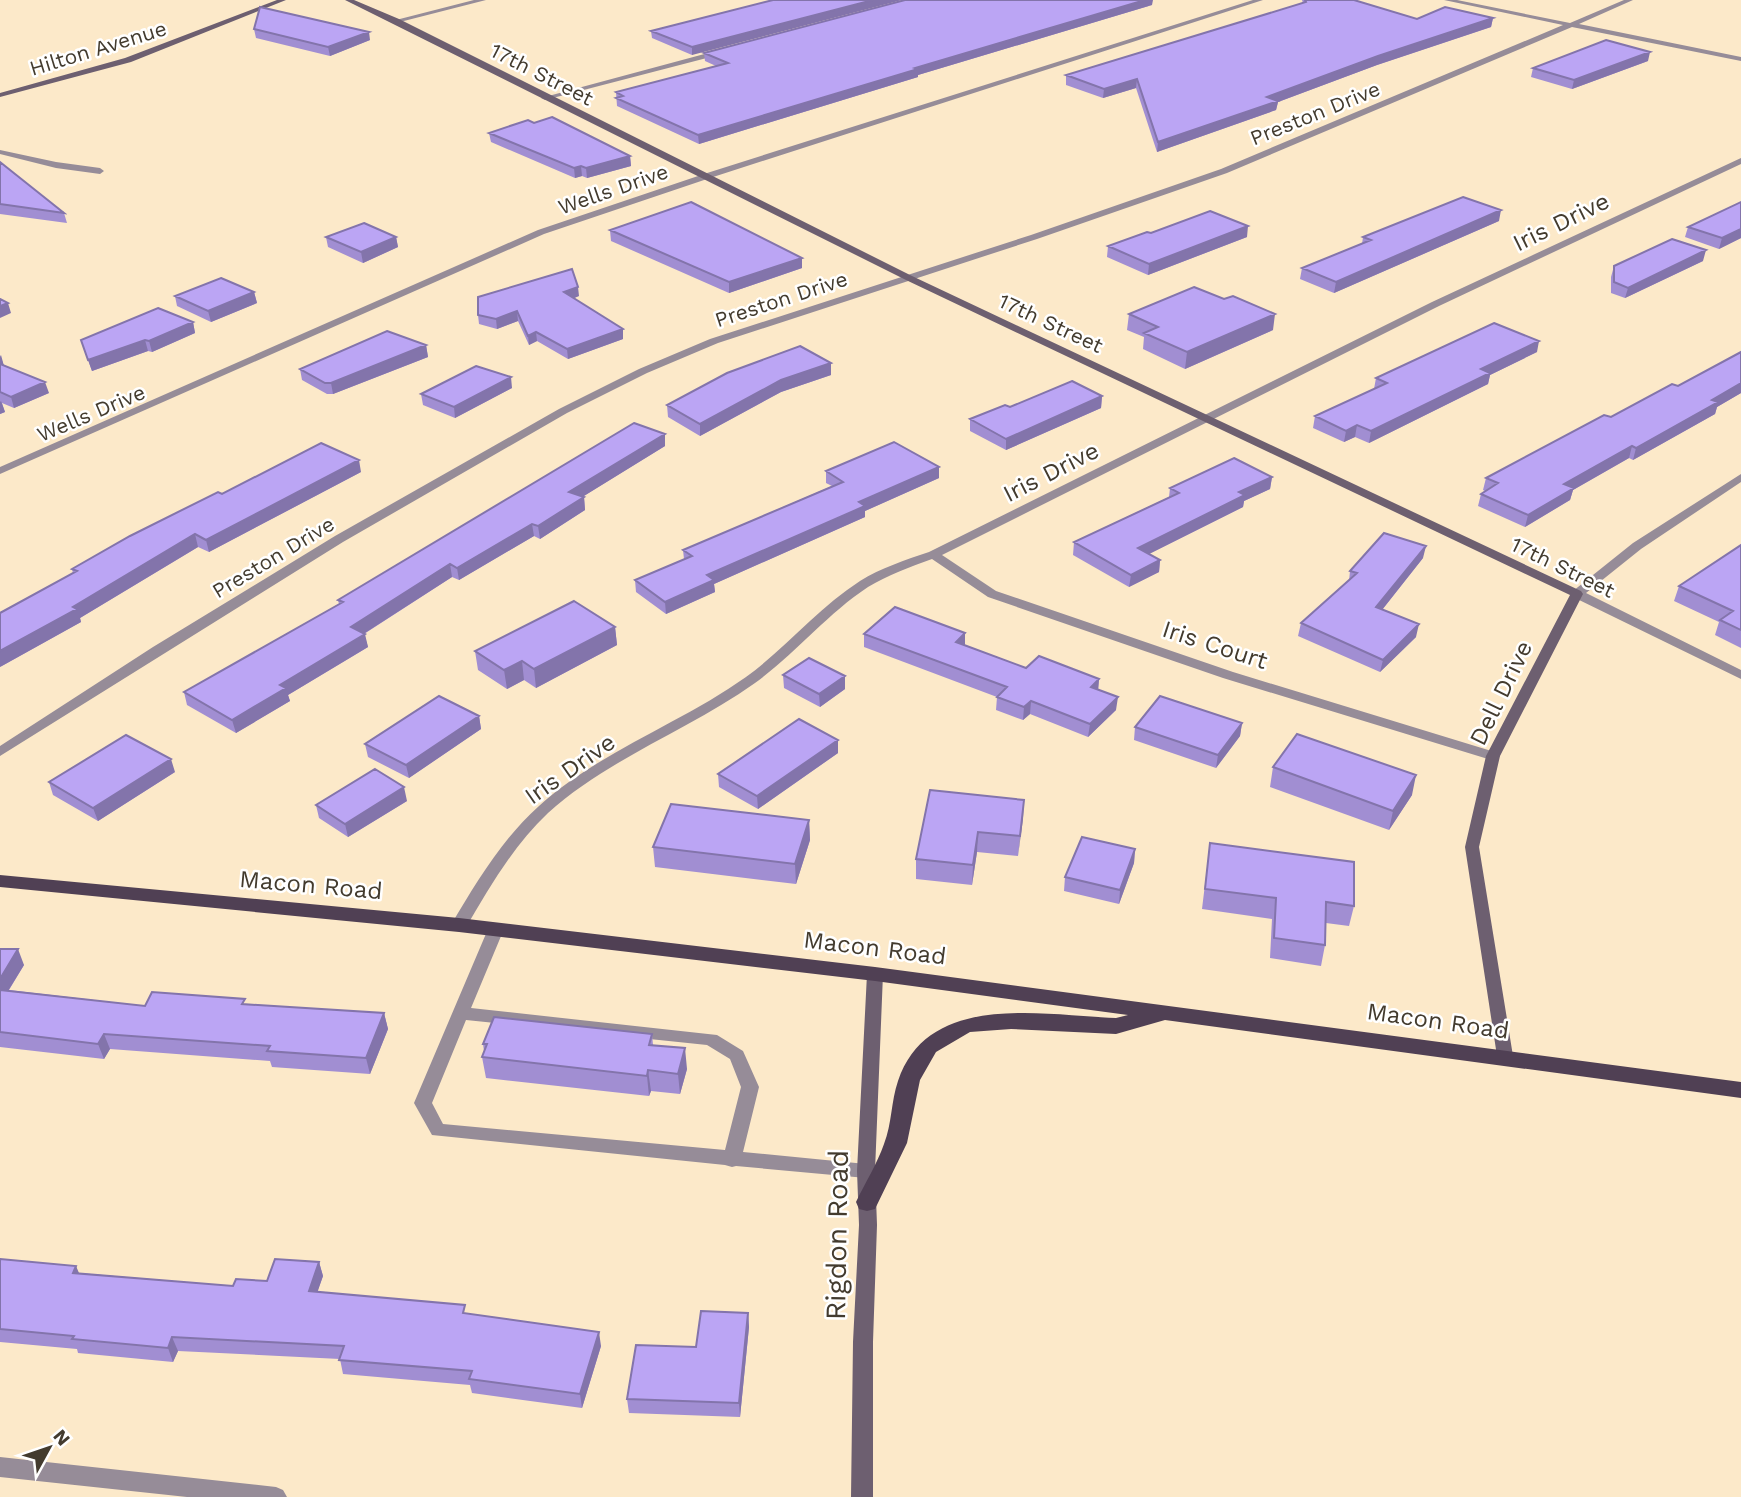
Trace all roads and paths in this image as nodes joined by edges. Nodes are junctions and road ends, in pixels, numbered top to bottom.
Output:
1 (283, 0) edge
2 (348, 0) edge
3 (483, 0) edge
4 (1260, 0) edge
5 (1447, 0) edge
6 (1630, 0) edge
7 (397, 22) junction
8 (1570, 25) junction
9 (732, 49) edge
10 (1741, 59) edge
11 (0, 95) edge
12 (545, 98) junction
13 (0, 152) edge
14 (1741, 161) edge
15 (100, 171) dead end
16 (707, 176) junction
17 (909, 278) junction
18 (1206, 417) junction
19 (0, 471) edge
20 (1741, 477) edge
21 (933, 555) junction
22 (1577, 594) junction
23 (1741, 675) edge
24 (0, 752) edge
25 (1493, 756) junction
26 (0, 881) edge
27 (459, 925) junction
28 (496, 929) junction
29 (876, 974) junction
30 (461, 1013) junction
31 (1168, 1013) junction
32 (1505, 1056) junction
33 (1741, 1090) edge
34 (732, 1160) junction
35 (866, 1171) junction
36 (867, 1202) junction
37 (0, 1467) edge
38 (276, 1497) edge
39 (862, 1497) edge

1 - 11 street, Hilton Avenue
2 - 7 street, 17th Street
3 - 7 street
4 - 16 street, Wells Drive
5 - 8 street
6 - 8 street, Preston Drive
7 - 12 street, 17th Street
8 - 10 street
8 - 17 street, Preston Drive
9 - 12 street
12 - 16 street, 17th Street
13 - 15 street
14 - 18 street, Iris Drive
16 - 17 street, 17th Street
16 - 19 street, Wells Drive
17 - 18 street, 17th Street
17 - 24 street, Preston Drive
18 - 21 street, Iris Drive
18 - 22 street, 17th Street
20 - 22 street, Dell Drive
21 - 25 street, Iris Court
21 - 27 street, Iris Drive
22 - 23 street, 17th Street
22 - 25 street, Dell Drive
25 - 32 street, Dell Drive
26 - 27 main road, Macon Road
27 - 28 main road, Macon Road
28 - 29 main road, Macon Road
28 - 30 street
29 - 31 main road, Macon Road
29 - 35 street, Rigdon Road
30 - 34 street
30 - 34 street
31 - 32 main road, Macon Road
31 - 36 main road
32 - 33 main road, Macon Road
34 - 35 street
35 - 36 street, Rigdon Road
36 - 39 street, Rigdon Road
37 - 38 street

